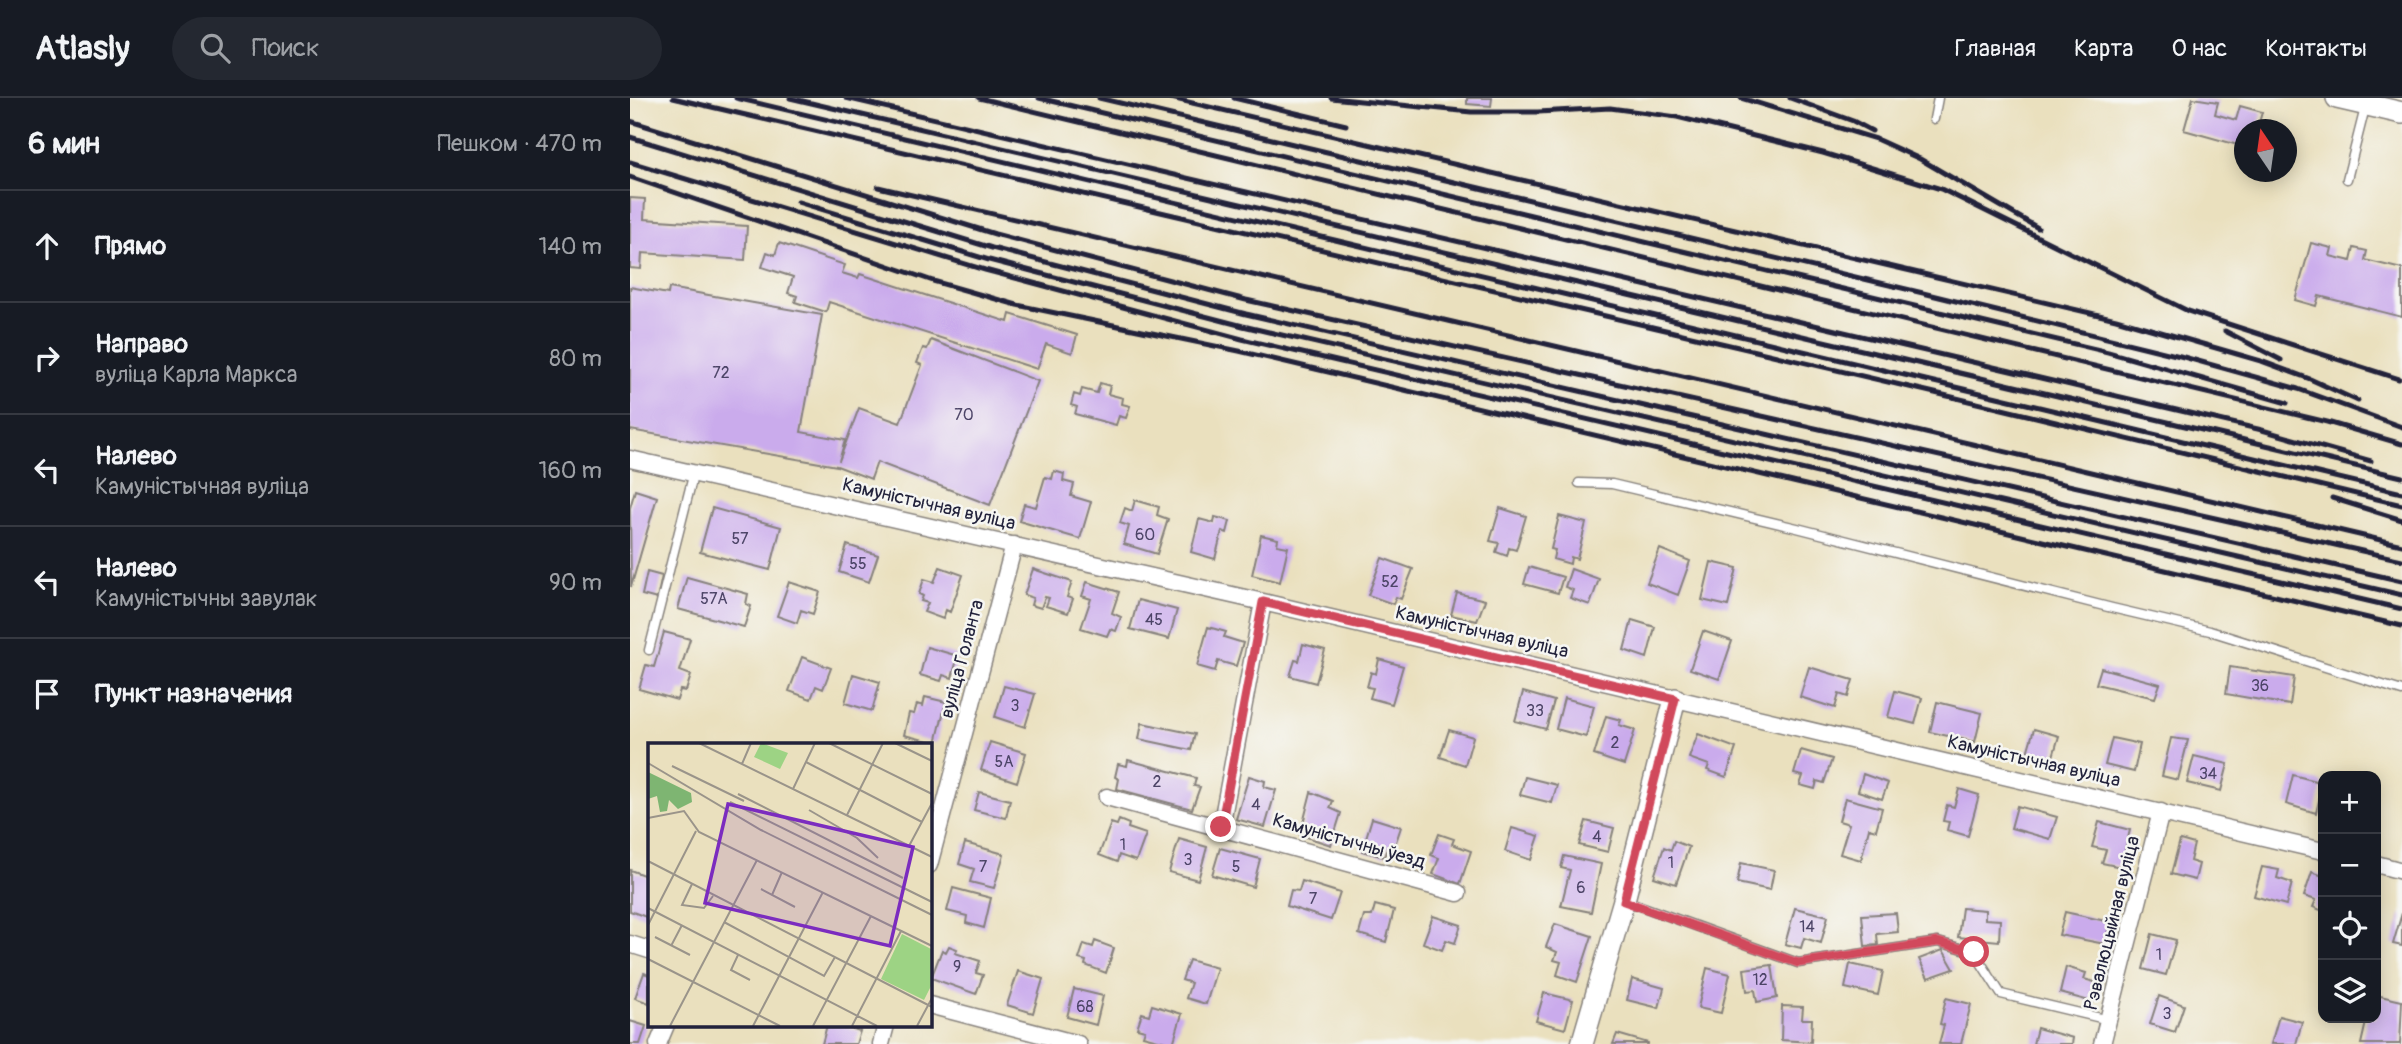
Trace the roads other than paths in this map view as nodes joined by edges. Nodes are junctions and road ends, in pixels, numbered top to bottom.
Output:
1 (1938, 98) edge
2 (2337, 98) edge
3 (2367, 101) edge
4 (2402, 113) edge
5 (1934, 119) dead end
6 (2347, 179) dead end
7 (630, 459) edge
8 (694, 472) junction
9 (1579, 483) dead end
10 (1014, 545) junction
11 (1263, 602) junction
12 (649, 650) dead end
13 (2402, 691) edge
14 (1675, 699) junction
15 (1107, 797) dead end
16 (2161, 812) junction
17 (1221, 827) junction
18 (2318, 850) edge
19 (931, 856) edge
20 (2381, 865) edge
21 (2402, 871) edge
22 (1458, 893) dead end
23 (1624, 901) junction
24 (630, 944) edge
25 (648, 950) edge
26 (931, 1006) edge
27 (2109, 1020) junction
28 (666, 1026) edge
29 (887, 1026) edge
30 (658, 1044) edge
31 (881, 1044) edge
32 (1078, 1044) edge
33 (1582, 1044) edge
34 (2102, 1044) edge

1 - 5 lane
2 - 3 street
3 - 4 street
3 - 6 lane
7 - 8 street, Камуністычная вуліца
8 - 10 street, Камуністычная вуліца
8 - 12 lane
9 - 13 lane
10 - 11 street, Камуністычная вуліца
10 - 19 street, вуліца Голанта
11 - 14 street, Камуністычная вуліца
11 - 17 street
14 - 16 street, Камуністычная вуліца
14 - 23 street
15 - 17 street, Камуністычны ўезд
16 - 18 street, Камуністычная вуліца
16 - 27 street, Рэвалюцыйная вуліца
17 - 22 street, Камуністычны ўезд
20 - 21 street
23 - 27 lane
23 - 33 street
24 - 25 street
26 - 32 street
27 - 34 street, Рэвалюцыйная вуліца
28 - 30 street
29 - 31 street

